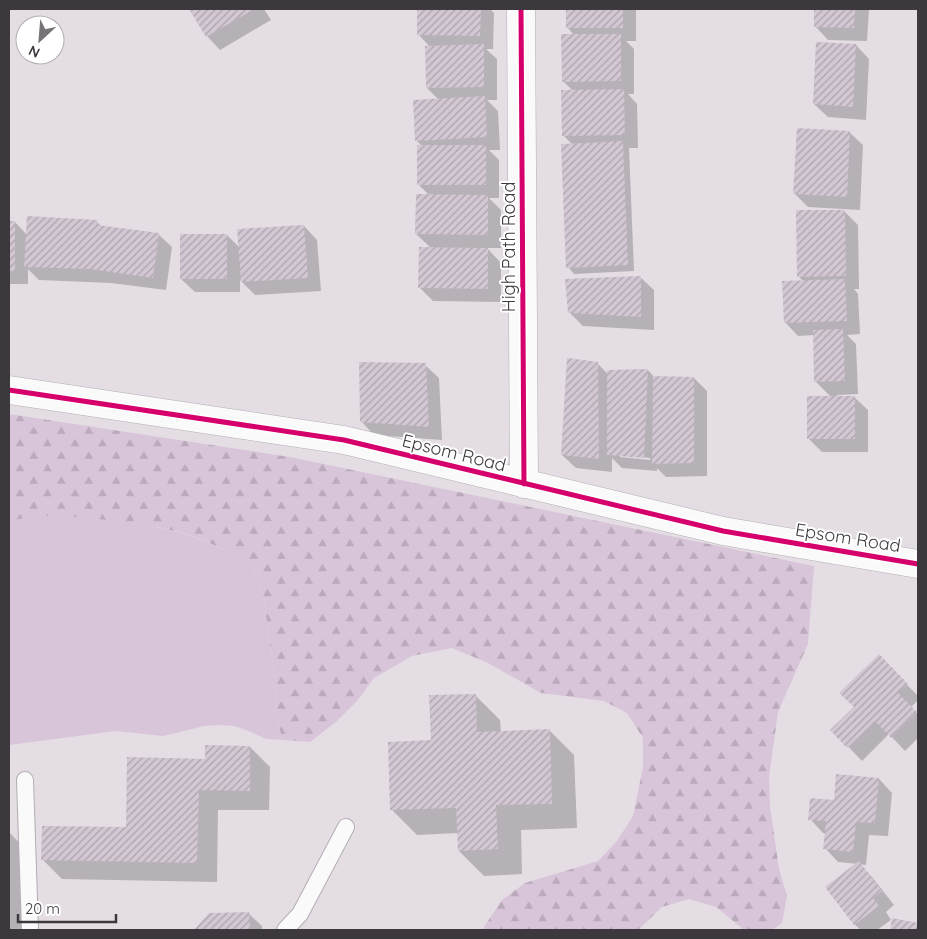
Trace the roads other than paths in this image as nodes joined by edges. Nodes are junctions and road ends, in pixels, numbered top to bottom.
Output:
1 (521, 9) edge
2 (9, 390) edge
3 (524, 484) junction
4 (918, 564) edge
5 (25, 780) dead end
6 (346, 827) dead end
7 (30, 930) edge
8 (284, 930) edge

1 - 3 main road, High Path Road
2 - 3 main road, Epsom Road
3 - 4 main road, Epsom Road
5 - 7 lane
6 - 8 lane

